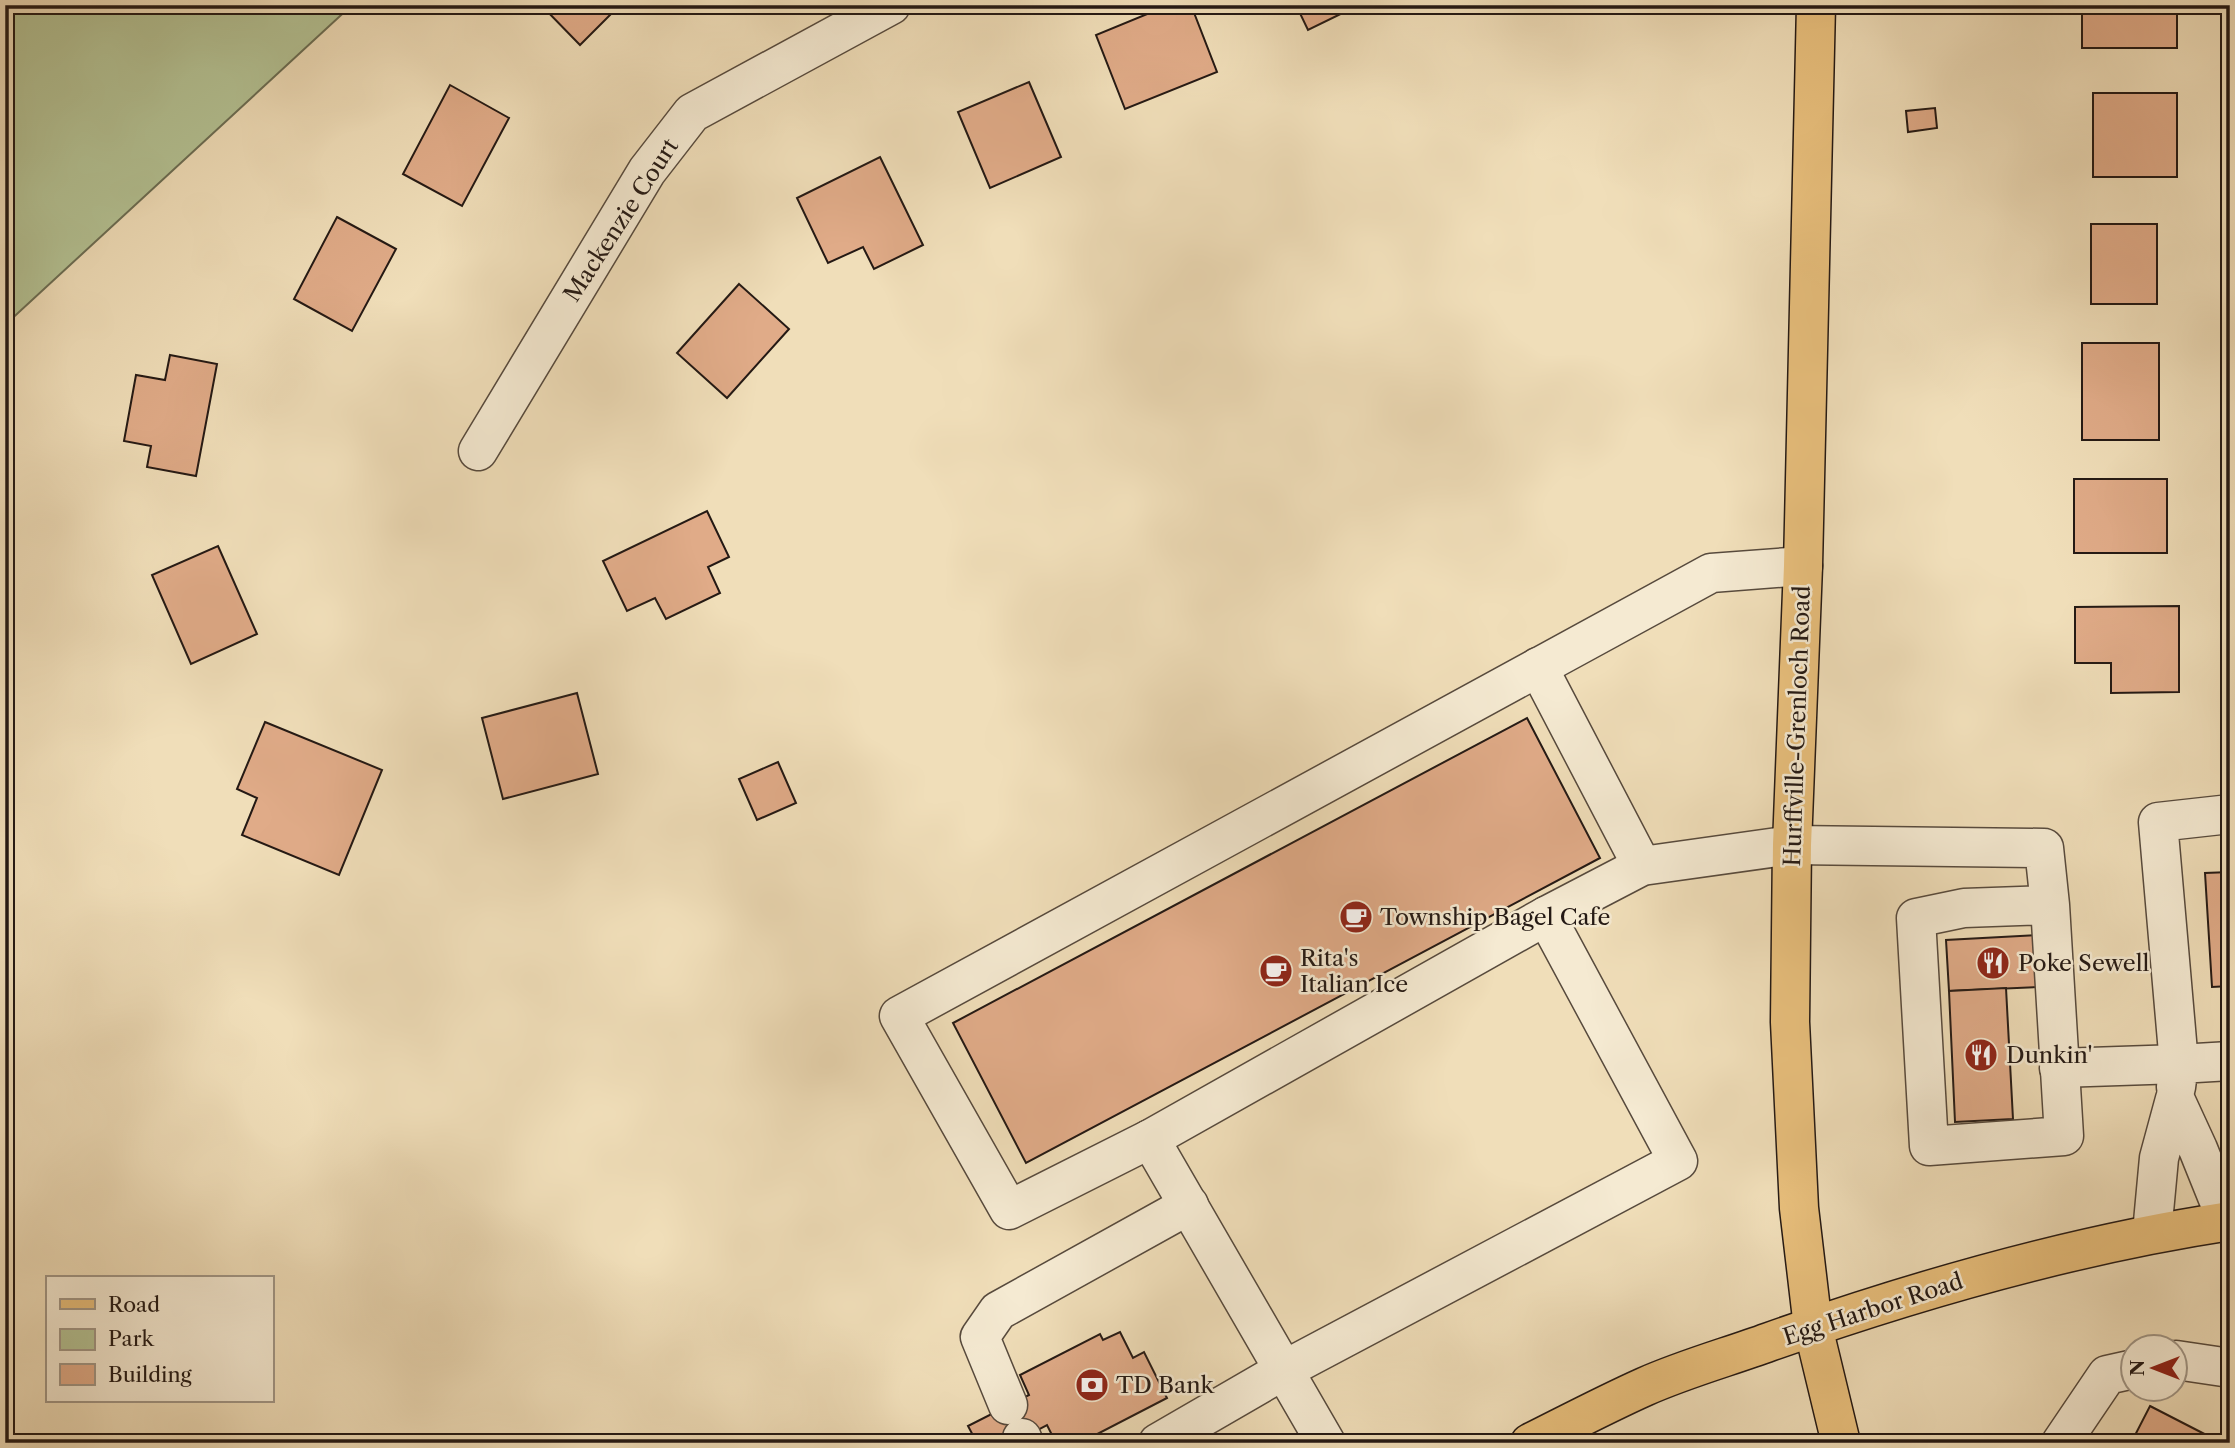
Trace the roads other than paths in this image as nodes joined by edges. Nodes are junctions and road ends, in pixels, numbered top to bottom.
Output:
1 (891, 5) edge
2 (1816, 5) edge
3 (478, 451) dead end
4 (1802, 565) junction
5 (1538, 667) junction
6 (2230, 814) edge
7 (1792, 845) junction
8 (1642, 866) junction
9 (2050, 905) junction
10 (1546, 916) junction
11 (2230, 1061) edge
12 (2059, 1068) junction
13 (2177, 1081) junction
14 (1150, 1139) junction
15 (1189, 1205) junction
16 (2228, 1221) edge
17 (2152, 1233) junction
18 (1812, 1326) junction
19 (2190, 1362) edge
20 (2230, 1368) edge
21 (1284, 1370) junction
22 (2120, 1372) edge
23 (1018, 1429) edge
24 (1157, 1443) edge
25 (1325, 1443) edge
26 (1530, 1443) edge
27 (1841, 1443) edge
28 (2061, 1443) edge

1 - 3 street, Mackenzie Court
2 - 4 main road, Hurffville-Grenloch Road
4 - 5 street
4 - 7 main road, Hurffville-Grenloch Road
5 - 8 street
5 - 14 street
6 - 13 street
7 - 8 street
7 - 9 street
7 - 18 main road, Hurffville-Grenloch Road
8 - 10 street
9 - 12 street
9 - 12 street
10 - 14 street
10 - 21 street
11 - 13 street
12 - 13 street
13 - 16 street
13 - 17 street
14 - 15 street
15 - 21 street
15 - 23 street
16 - 17 main road, Egg Harbor Road
17 - 18 main road, Egg Harbor Road
18 - 26 main road, Egg Harbor Road
18 - 27 main road, Hurffville-Grenloch Road
19 - 20 street
21 - 24 street
21 - 25 street
22 - 28 street

